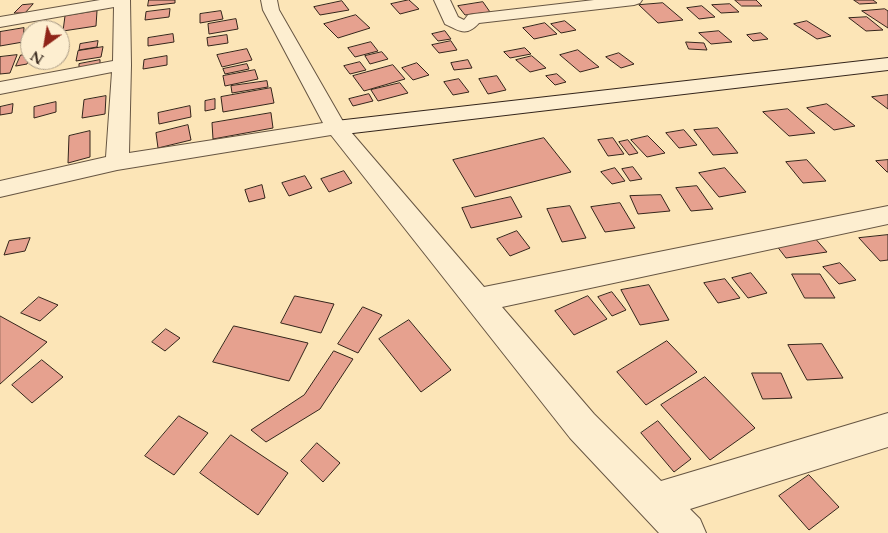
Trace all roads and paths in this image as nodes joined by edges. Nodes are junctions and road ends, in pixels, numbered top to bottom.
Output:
1 (269, 0) edge
2 (442, 0) edge
3 (634, 0) edge
4 (122, 1) edge
5 (0, 22) edge
6 (122, 64) junction
7 (888, 64) edge
8 (0, 88) edge
9 (336, 128) junction
10 (117, 162) junction
11 (0, 189) edge
12 (888, 215) edge
13 (478, 300) junction
14 (888, 430) edge
15 (656, 502) junction
16 (686, 533) edge

1 - 9 street
2 - 3 street
4 - 5 street
4 - 6 street
6 - 8 street
6 - 10 street
7 - 9 street
9 - 10 street
9 - 13 street
10 - 11 street
12 - 13 street
13 - 15 street
14 - 15 street
15 - 16 street

